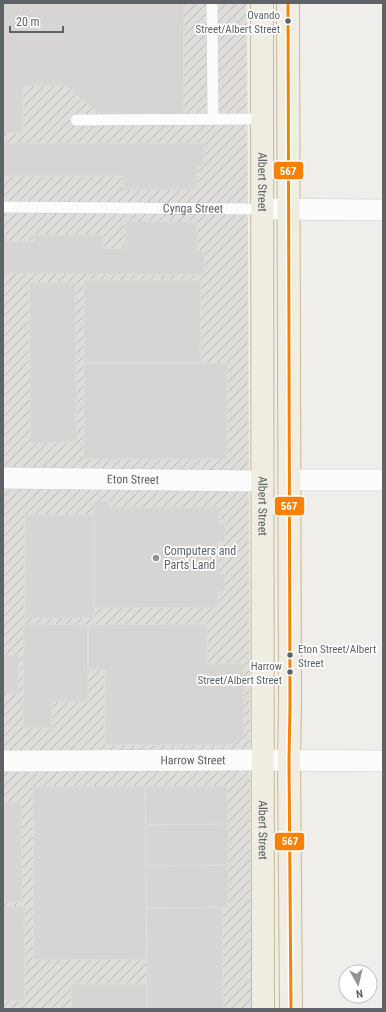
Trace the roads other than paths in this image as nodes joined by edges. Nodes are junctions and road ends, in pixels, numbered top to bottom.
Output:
1 (212, 3) edge
2 (262, 3) edge
3 (288, 3) edge
4 (213, 119) junction
5 (262, 119) junction
6 (76, 120) dead end
7 (3, 207) edge
8 (262, 209) junction
9 (288, 209) junction
10 (383, 210) edge
11 (3, 478) edge
12 (289, 480) junction
13 (383, 480) edge
14 (263, 481) junction
15 (263, 620) junction
16 (290, 620) junction
17 (263, 705) junction
18 (290, 705) junction
19 (263, 760) junction
20 (289, 760) junction
21 (3, 761) edge
22 (383, 761) edge
23 (263, 1009) edge
24 (291, 1009) edge

1 - 4 lane
2 - 5 highway, Albert Street
3 - 9 highway
4 - 5 lane
4 - 6 lane
5 - 8 highway, Albert Street
7 - 8 lane, Cynga Street
8 - 9 street, Cynga Street
8 - 14 highway, Albert Street
9 - 10 street, Cynga Street
9 - 12 highway
11 - 14 street, Eton Street
12 - 13 street
12 - 14 highway
12 - 16 highway
14 - 15 highway, Albert Street
15 - 16 highway
15 - 17 highway, Albert Street
16 - 18 highway
17 - 18 highway
17 - 19 highway, Albert Street
18 - 20 highway
19 - 20 street, Harrow Street
19 - 21 street, Harrow Street
19 - 23 highway, Albert Street
20 - 22 street, Harrow Street
20 - 24 highway

